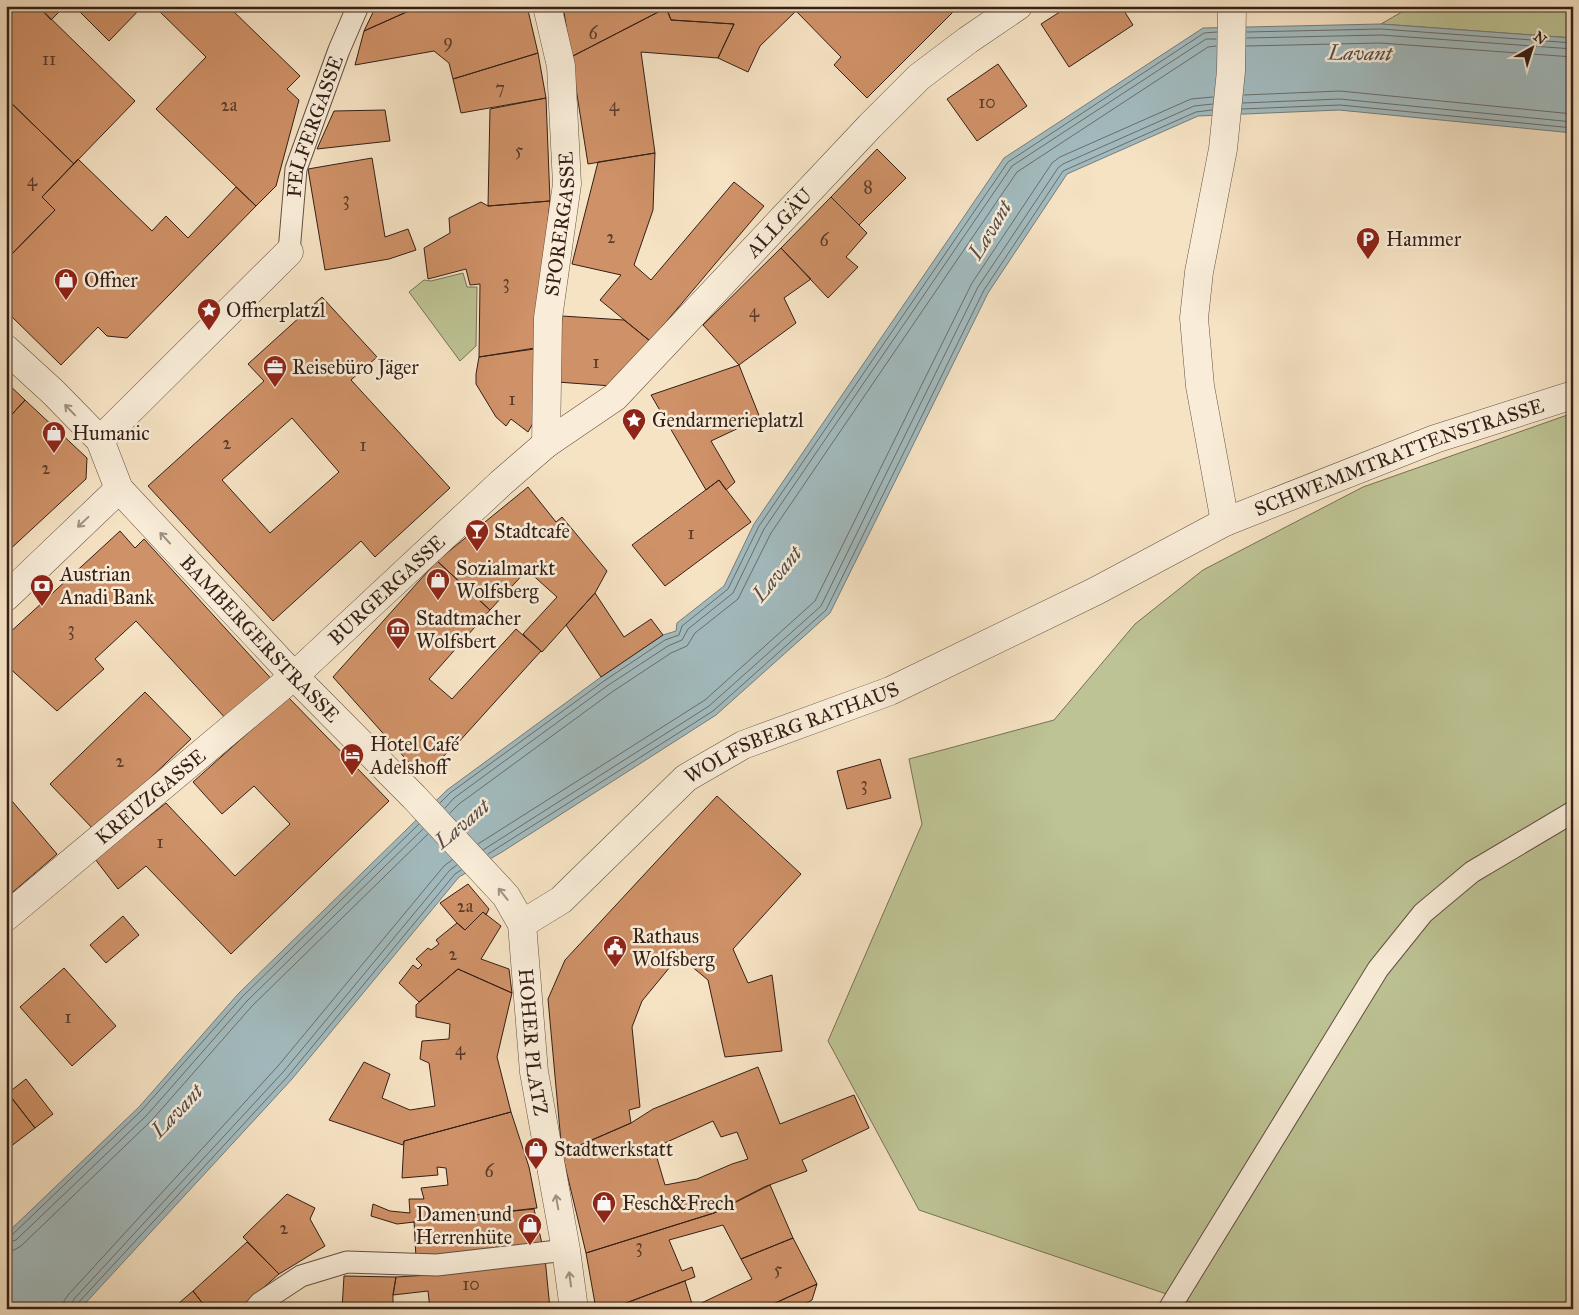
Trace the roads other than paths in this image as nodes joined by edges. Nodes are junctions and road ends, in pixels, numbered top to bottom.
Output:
1 (358, 6) edge
2 (547, 6) edge
3 (1018, 6) edge
4 (1232, 6) edge
5 (289, 252) joint
6 (6, 349) edge
7 (1573, 395) edge
8 (100, 440) junction
9 (546, 444) junction
10 (119, 489) junction
11 (1225, 522) junction
12 (1096, 591) joint
13 (6, 597) edge
14 (294, 676) junction
15 (1573, 812) edge
16 (6, 917) edge
17 (522, 924) junction
18 (566, 1250) junction
19 (256, 1309) edge
20 (574, 1309) edge
21 (1169, 1309) edge

1 - 5 lane, FELFERGASSE
2 - 9 street, SPORERGASSE
3 - 9 street, ALLGÄU
4 - 11 street
5 - 8 street
8 -> 6 street, BAMBERGERSTRASSE
7 - 11 street, SCHWEMMTRATTENSTRASSE
8 - 10 street, BAMBERGERSTRASSE
9 - 14 street, BURGERGASSE
10 -> 13 street
14 -> 10 street, BAMBERGERSTRASSE
11 - 12 street, SCHWEMMTRATTENSTRASSE
12 - 17 street, WOLFSBERG RATHAUS
14 - 16 street, KREUZGASSE
17 -> 14 street, BAMBERGERSTRASSE
15 - 21 lane
18 -> 17 street, HOHER PLATZ
18 - 19 lane
20 -> 18 street, HOHER PLATZ

